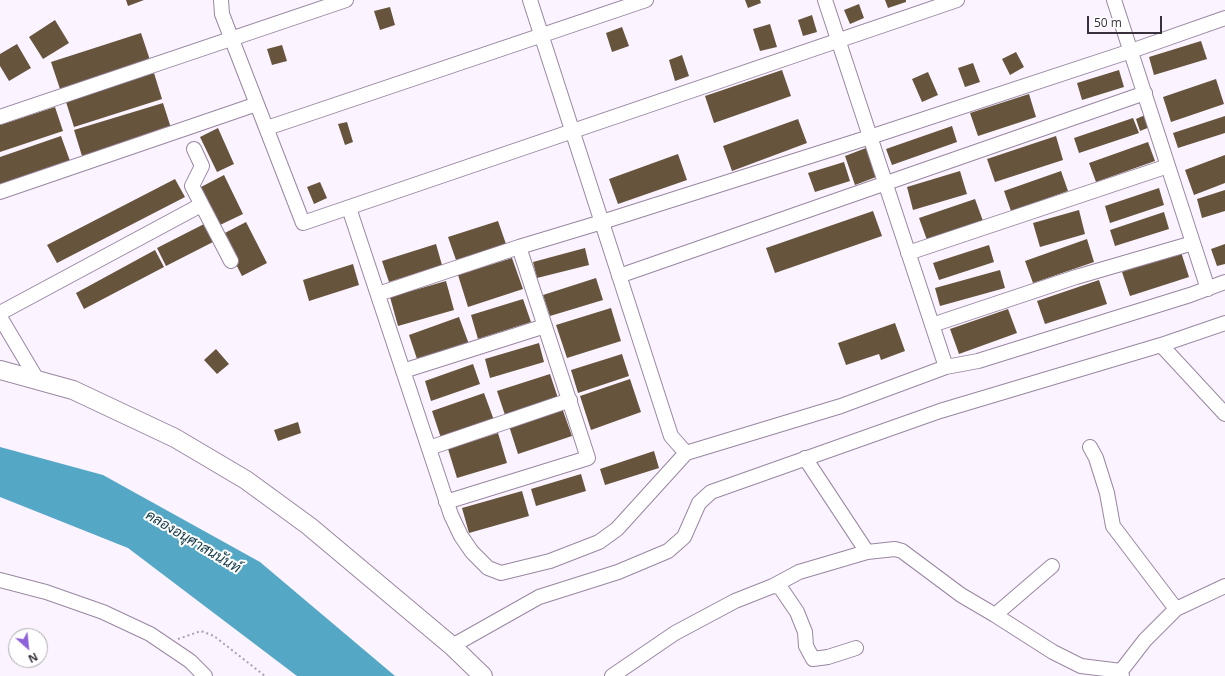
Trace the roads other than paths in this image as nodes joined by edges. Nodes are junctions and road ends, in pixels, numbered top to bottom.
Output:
1 (221, 0) edge
2 (346, 0) edge
3 (530, 0) edge
4 (646, 0) edge
5 (826, 0) edge
6 (957, 0) edge
7 (1114, 0) edge
8 (1225, 18) edge
9 (541, 35) junction
10 (232, 38) junction
11 (839, 40) junction
12 (1131, 51) junction
13 (1145, 93) junction
14 (257, 104) junction
15 (0, 117) edge
16 (267, 128) junction
17 (573, 132) junction
18 (870, 137) junction
19 (194, 149) dead end
20 (1168, 166) junction
21 (886, 183) junction
22 (0, 192) edge
23 (201, 205) junction
24 (349, 208) junction
25 (602, 222) junction
26 (1193, 243) junction
27 (519, 247) junction
28 (908, 253) junction
29 (230, 262) dead end
30 (619, 276) junction
31 (1225, 282) edge
32 (1208, 289) junction
33 (378, 294) junction
34 (0, 313) edge
35 (0, 317) edge
36 (1225, 323) edge
37 (932, 325) junction
38 (545, 326) junction
39 (1162, 345) junction
40 (946, 367) junction
41 (0, 370) edge
42 (403, 371) junction
43 (38, 380) junction
44 (570, 400) junction
45 (1225, 414) edge
46 (429, 448) junction
47 (1090, 448) dead end
48 (686, 454) junction
49 (805, 458) junction
50 (446, 502) junction
51 (867, 552) junction
52 (1052, 566) dead end
53 (0, 580) edge
54 (772, 586) junction
55 (1225, 586) edge
56 (1176, 610) junction
57 (995, 614) junction
58 (452, 646) junction
59 (856, 648) dead end
60 (1122, 674) edge
61 (205, 676) edge
62 (483, 676) edge
63 (612, 676) edge

1 - 10 street
2 - 10 street
3 - 9 street
4 - 9 street
5 - 11 street
6 - 11 street
7 - 12 street
8 - 12 street
9 - 16 street
9 - 17 street
10 - 14 street
10 - 15 street
11 - 17 street
11 - 18 street
12 - 13 street
12 - 18 street
13 - 20 street
13 - 21 street
14 - 16 street
14 - 22 street
16 - 24 street
17 - 24 street
17 - 25 street
18 - 21 street
18 - 25 street
19 - 23 street
20 - 26 street
20 - 28 street
21 - 28 street
21 - 30 street
23 - 29 street
23 - 34 street
24 - 33 street
25 - 27 street
25 - 30 street
26 - 32 street
26 - 37 street
27 - 33 street
27 - 38 street
28 - 37 street
30 - 48 street
31 - 32 street
32 - 40 street
33 - 42 street
35 - 43 street
36 - 39 street
37 - 40 street
38 - 42 street
38 - 44 street
39 - 45 street
39 - 49 street
40 - 48 street
41 - 43 main road
42 - 46 street
43 - 58 main road
44 - 46 street
44 - 50 street
46 - 50 street
47 - 56 street
48 - 50 street
49 - 51 street
49 - 58 street
51 - 54 street
51 - 57 street
52 - 57 street
53 - 61 street
54 - 59 street
54 - 63 street
55 - 56 street
56 - 60 street
57 - 60 street
58 - 62 main road

